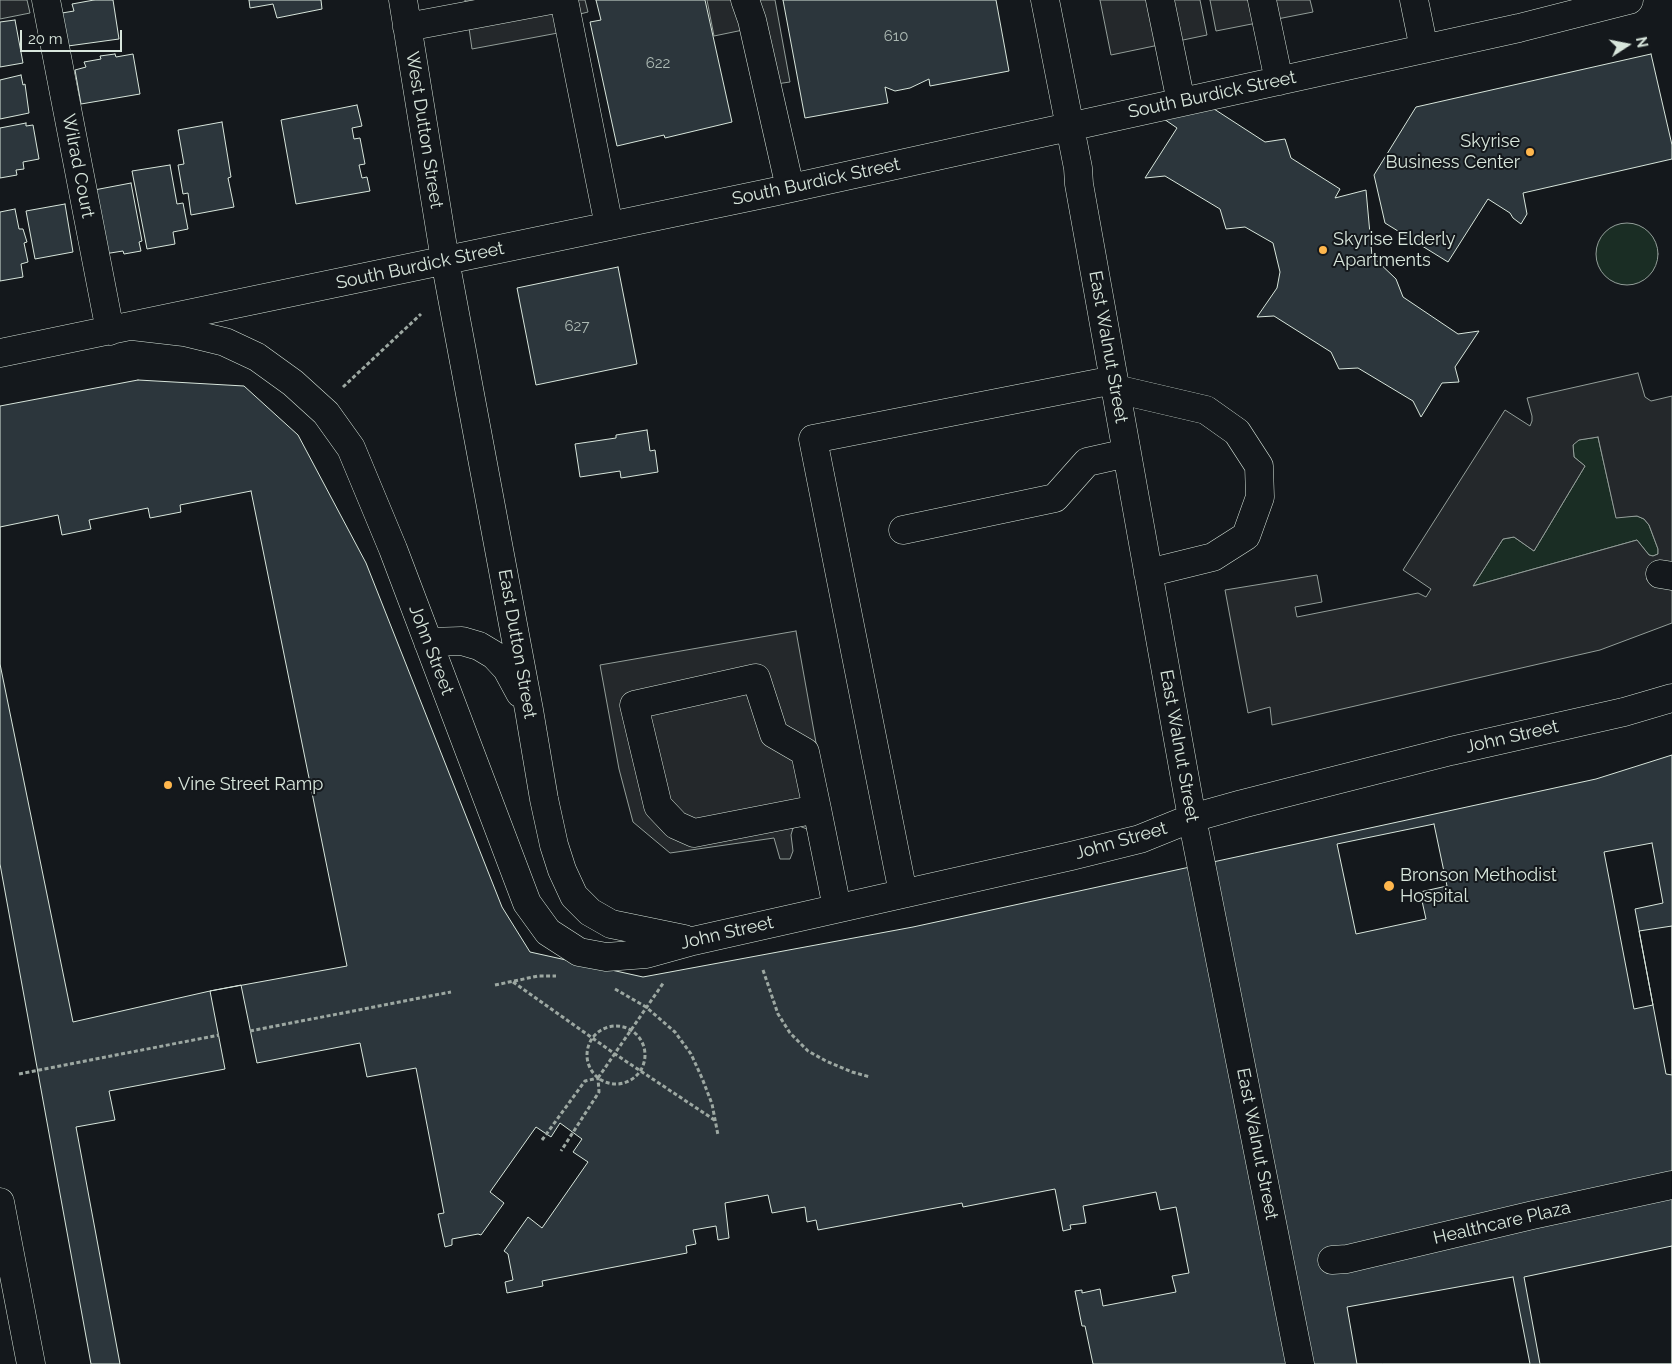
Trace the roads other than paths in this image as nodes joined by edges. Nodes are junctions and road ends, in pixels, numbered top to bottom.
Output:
1 (46, 0) edge
2 (402, 0) edge
3 (551, 0) edge
4 (564, 0) edge
5 (745, 0) edge
6 (1045, 0) edge
7 (1160, 0) edge
8 (1262, 0) edge
9 (1414, 0) edge
10 (1629, 0) edge
11 (407, 27) junction
12 (1424, 49) junction
13 (1278, 81) junction
14 (1181, 102) junction
15 (1069, 126) junction
16 (790, 188) junction
17 (609, 226) junction
18 (445, 260) junction
19 (121, 328) junction
20 (0, 353) edge
21 (1115, 384) junction
22 (1127, 453) junction
23 (903, 530) dead end
24 (1148, 573) junction
25 (428, 642) junction
26 (1672, 698) edge
27 (529, 710) junction
28 (817, 809) junction
29 (1192, 818) junction
30 (903, 893) junction
31 (837, 908) junction
32 (693, 940) junction
33 (1672, 1186) edge
34 (0, 1202) edge
35 (1332, 1260) dead end
36 (31, 1364) edge
37 (1300, 1364) edge

1 - 19 street, Wilrad Court
2 - 11 street, West Dutton Street
3 - 11 street
4 - 17 street
5 - 16 street
6 - 15 street, East Walnut Street
7 - 14 street
8 - 13 street
9 - 12 street
10 - 12 street, South Burdick Street
11 - 18 street, West Dutton Street
12 - 13 street, South Burdick Street
13 - 14 street, South Burdick Street
14 - 15 street, South Burdick Street
15 - 16 street, South Burdick Street
15 - 21 street, East Walnut Street
16 - 17 street, South Burdick Street
17 - 18 street, South Burdick Street
18 - 19 street, South Burdick Street
18 - 27 street, East Dutton Street
19 - 20 street, South Burdick Street
19 - 25 street, John Street
21 - 22 street, East Walnut Street
21 - 24 street
21 - 30 street
22 - 23 street
22 - 24 street, East Walnut Street
24 - 29 street, East Walnut Street
25 - 27 street
25 - 32 street, John Street
26 - 29 street, John Street
27 - 32 street, East Dutton Street
28 - 28 street
28 - 31 street
29 - 30 street, John Street
29 - 37 street, East Walnut Street
30 - 31 street, John Street
31 - 32 street, John Street
33 - 35 street, Healthcare Plaza
34 - 36 street

